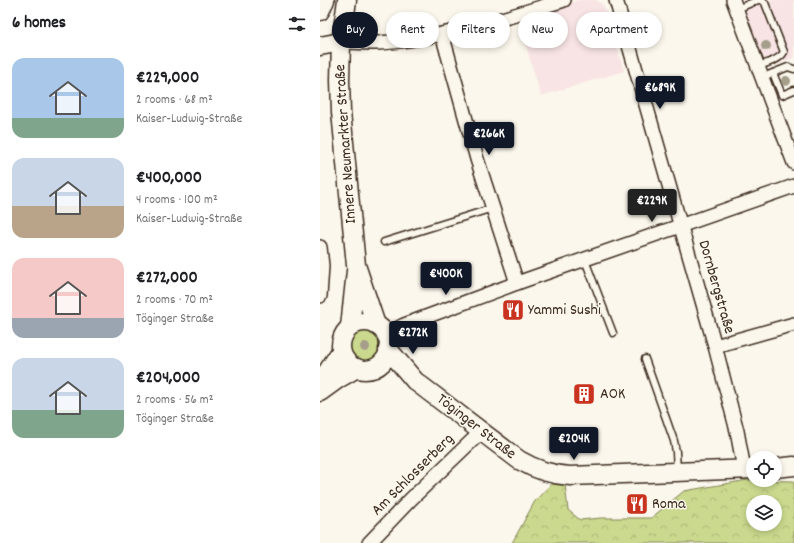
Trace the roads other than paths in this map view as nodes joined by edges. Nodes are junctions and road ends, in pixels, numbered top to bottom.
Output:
1 (326, 0) edge
2 (347, 0) edge
3 (563, 0) edge
4 (616, 0) edge
5 (735, 4) edge
6 (320, 11) edge
7 (345, 12) edge
8 (442, 34) junction
9 (378, 43) edge
10 (332, 44) edge
11 (320, 46) edge
12 (341, 48) edge
13 (794, 69) edge
14 (765, 72) junction
15 (794, 90) edge
16 (794, 163) edge
17 (794, 186) edge
18 (493, 208) junction
19 (680, 226) junction
20 (384, 242) dead end
21 (320, 247) edge
22 (585, 260) junction
23 (356, 265) junction
24 (517, 284) junction
25 (320, 296) edge
26 (794, 324) edge
27 (350, 327) junction
28 (614, 333) dead end
29 (383, 337) junction
30 (715, 346) junction
31 (341, 351) junction
32 (645, 359) dead end
33 (375, 367) junction
34 (357, 368) junction
35 (416, 381) junction
36 (320, 383) edge
37 (320, 392) edge
38 (481, 432) junction
39 (746, 460) edge
40 (794, 466) edge
41 (782, 467) edge
42 (746, 469) edge
43 (677, 472) junction
44 (369, 543) edge

1 - 6 main road
2 - 7 main road, Innere Neumarkter Straße
3 - 8 street
4 - 19 street, Dornbergstraße
5 - 14 street
5 - 14 lane
8 - 9 street
8 - 18 street
10 - 11 main road
12 - 23 main road, Innere Neumarkter Straße
13 - 14 lane
14 - 15 lane
14 - 16 street
17 - 19 street
18 - 20 lane
18 - 24 street
19 - 22 street
19 - 30 street, Dornbergstraße
21 - 25 street
22 - 24 street
22 - 28 lane
23 - 27 main road, Innere Neumarkter Straße
23 - 29 main road, Innere Neumarkter Straße
24 - 29 street
26 - 30 street
27 - 29 main road
27 - 31 main road
29 - 33 main road
29 - 35 main road, Töginger Straße
30 - 39 street, Dornbergstraße
31 - 34 main road
31 - 36 main road
32 - 43 lane
33 - 34 main road
33 - 35 main road, Töginger Straße
34 - 37 main road
35 - 38 main road, Töginger Straße
38 - 43 main road, Töginger Straße
38 - 44 street, Am Schlosserberg
40 - 41 main road
42 - 43 main road, Töginger Straße

